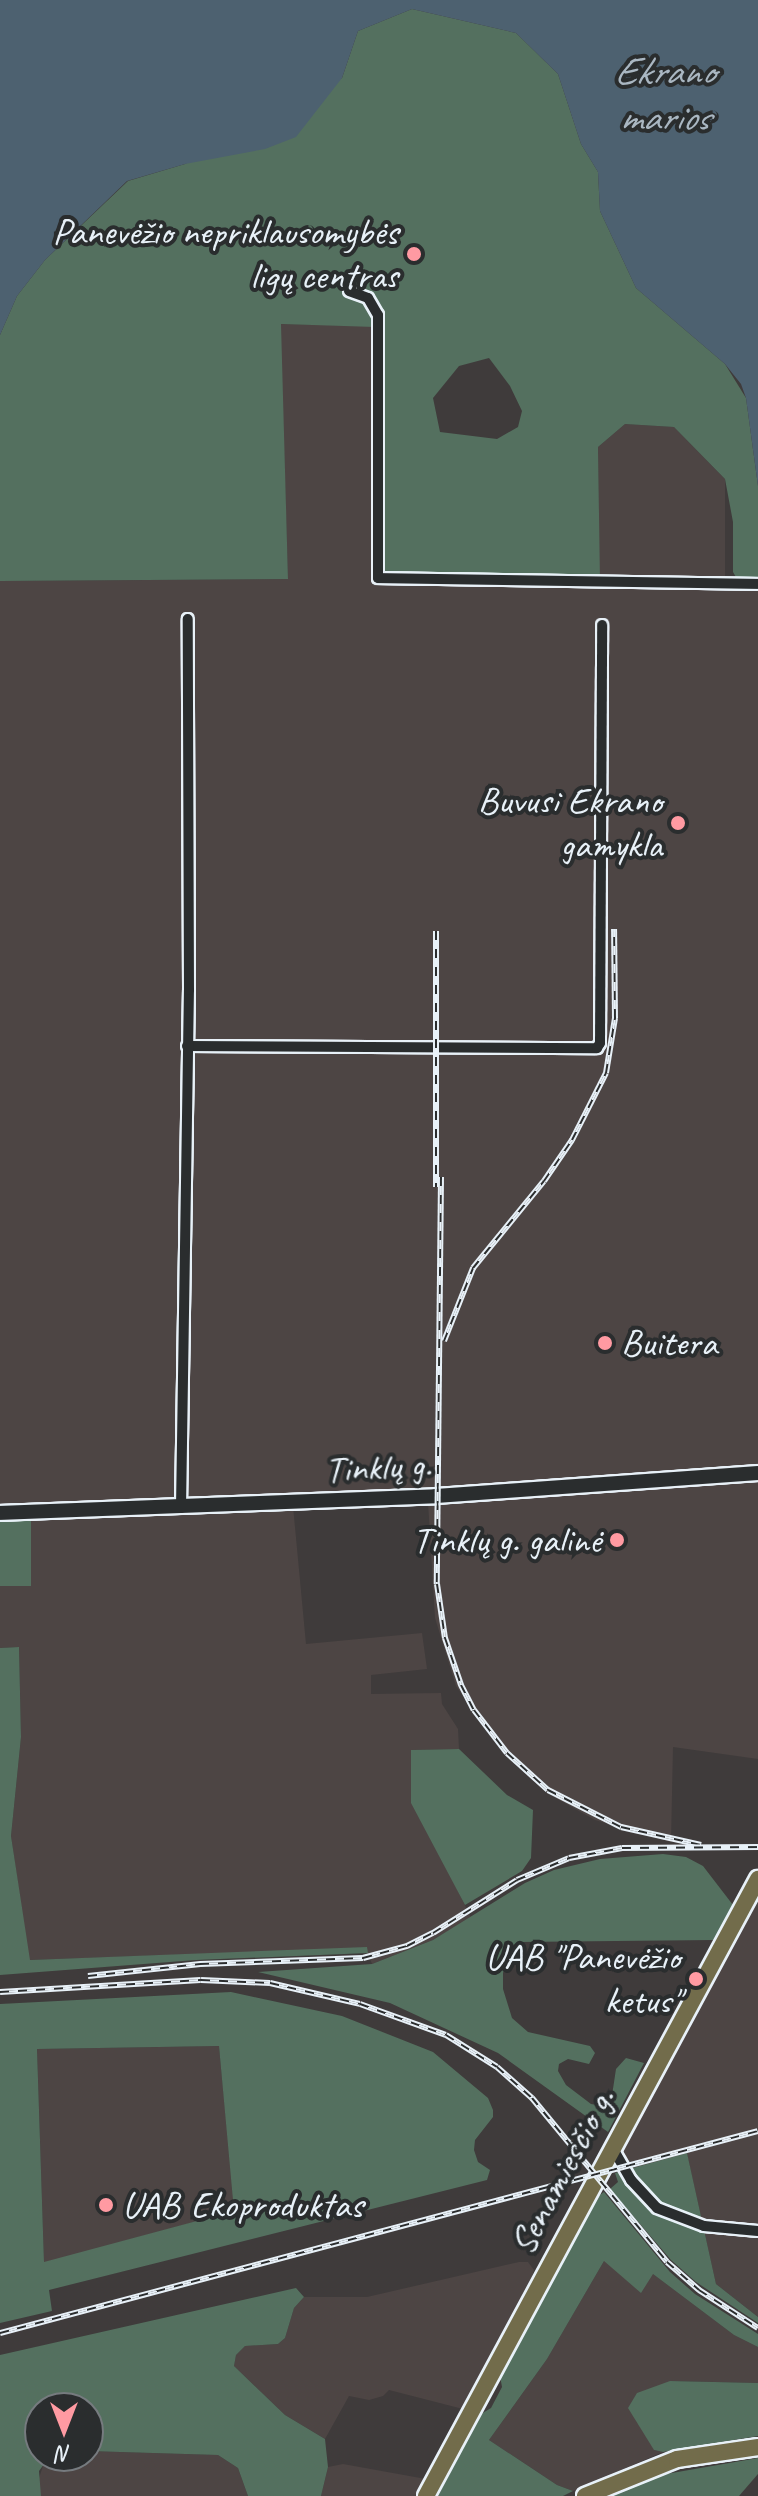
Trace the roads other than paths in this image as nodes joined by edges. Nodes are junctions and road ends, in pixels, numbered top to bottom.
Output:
1 (349, 291) dead end
2 (758, 584) edge
3 (188, 619) dead end
4 (602, 625) dead end
5 (187, 1046) junction
6 (758, 1473) edge
7 (181, 1508) junction
8 (0, 1513) edge
9 (756, 1888) edge
10 (611, 2147) junction
11 (758, 2231) edge
12 (758, 2447) edge
13 (426, 2496) edge
14 (585, 2496) edge

1 - 2 street
3 - 5 street
4 - 5 street
5 - 7 street
6 - 7 main road, Tinklų g.
7 - 8 main road, Tinklų g.
9 - 10 main road, Senamiesčio g.
10 - 11 street
10 - 13 main road, Senamiesčio g.
12 - 14 main road

